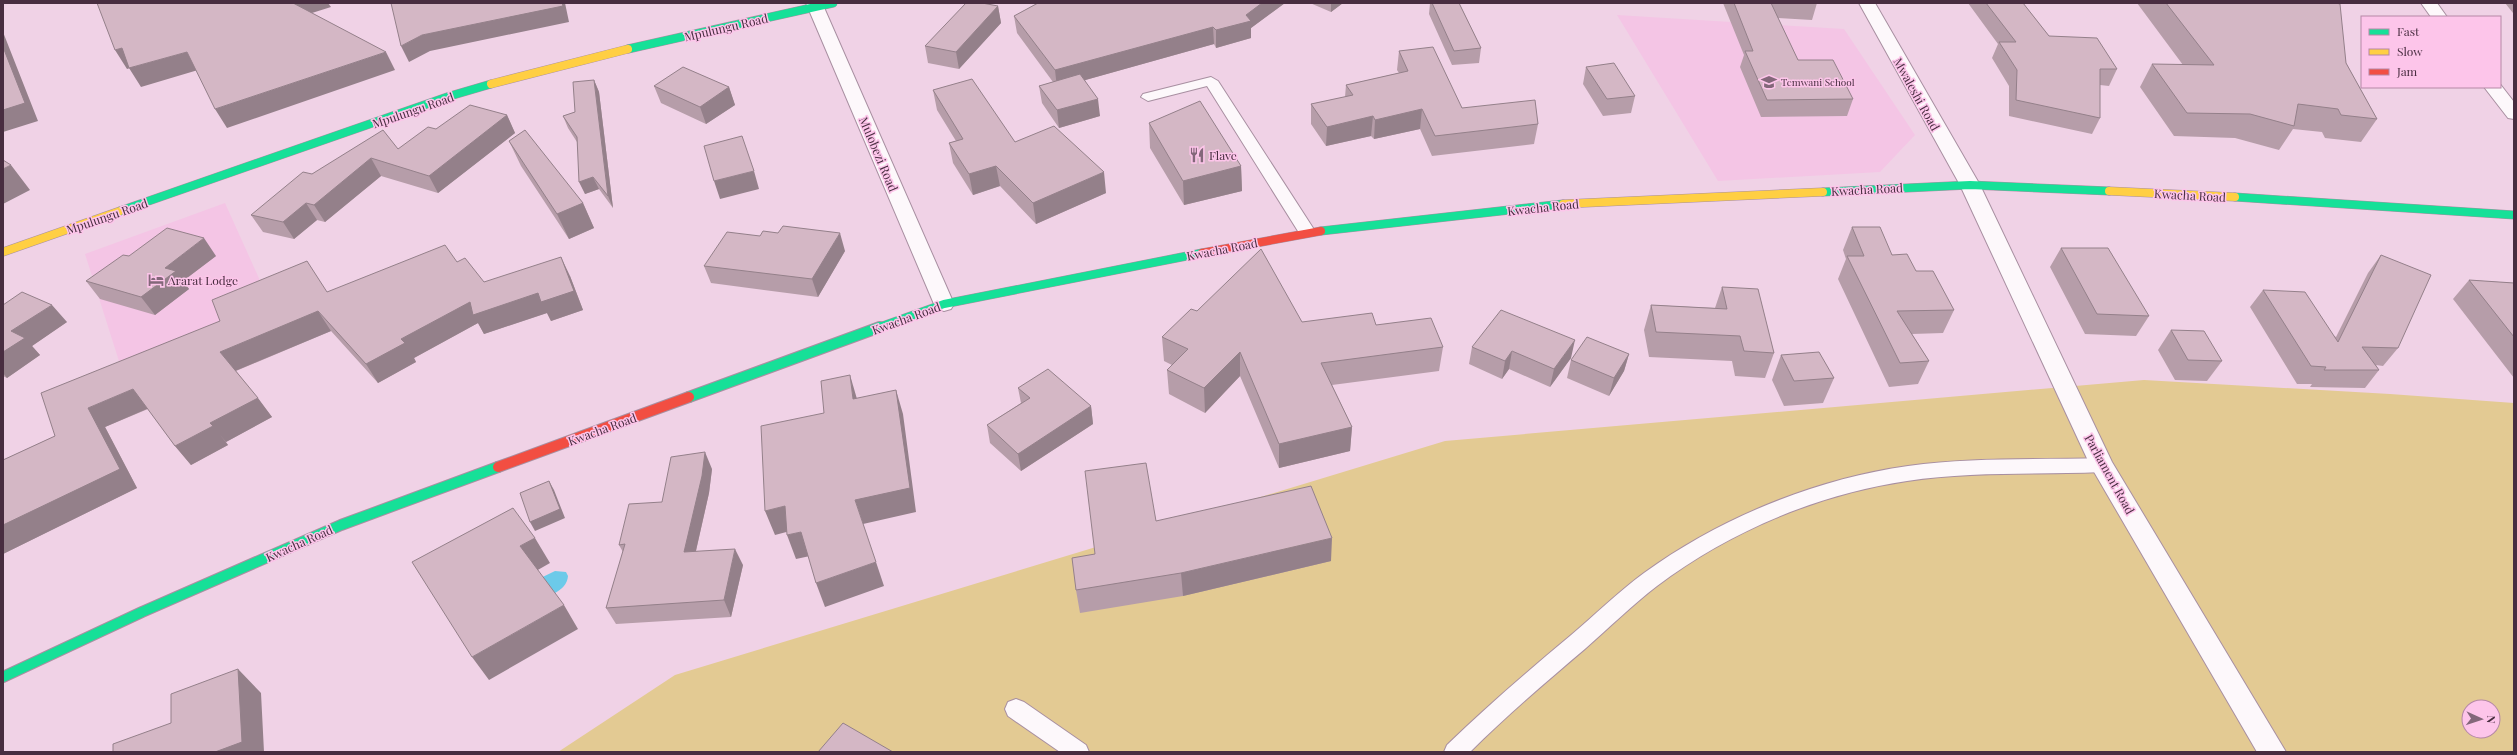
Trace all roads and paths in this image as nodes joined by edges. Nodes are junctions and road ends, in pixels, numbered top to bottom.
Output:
1 (1867, 3) edge
2 (2429, 3) edge
3 (821, 4) edge
4 (2439, 16) edge
5 (2494, 88) edge
6 (1148, 97) dead end
7 (2514, 114) edge
8 (1970, 185) junction
9 (2514, 214) edge
10 (1307, 232) junction
11 (3, 252) edge
12 (944, 304) junction
13 (2102, 465) junction
14 (3, 676) edge
15 (1016, 709) dead end
16 (1078, 752) edge
17 (1455, 752) edge
18 (2272, 752) edge

1 - 8 street, Mwaleshi Road
2 - 4 street
3 - 11 main road, Mpulungu Road
3 - 12 street, Mulobezi Road
5 - 7 street
6 - 10 lane
8 - 9 main road, Kwacha Road
8 - 10 main road, Kwacha Road
8 - 13 street, Parliament Road
10 - 12 main road, Kwacha Road
12 - 14 main road, Kwacha Road
13 - 17 lane
13 - 18 street, Parliament Road
15 - 16 lane

